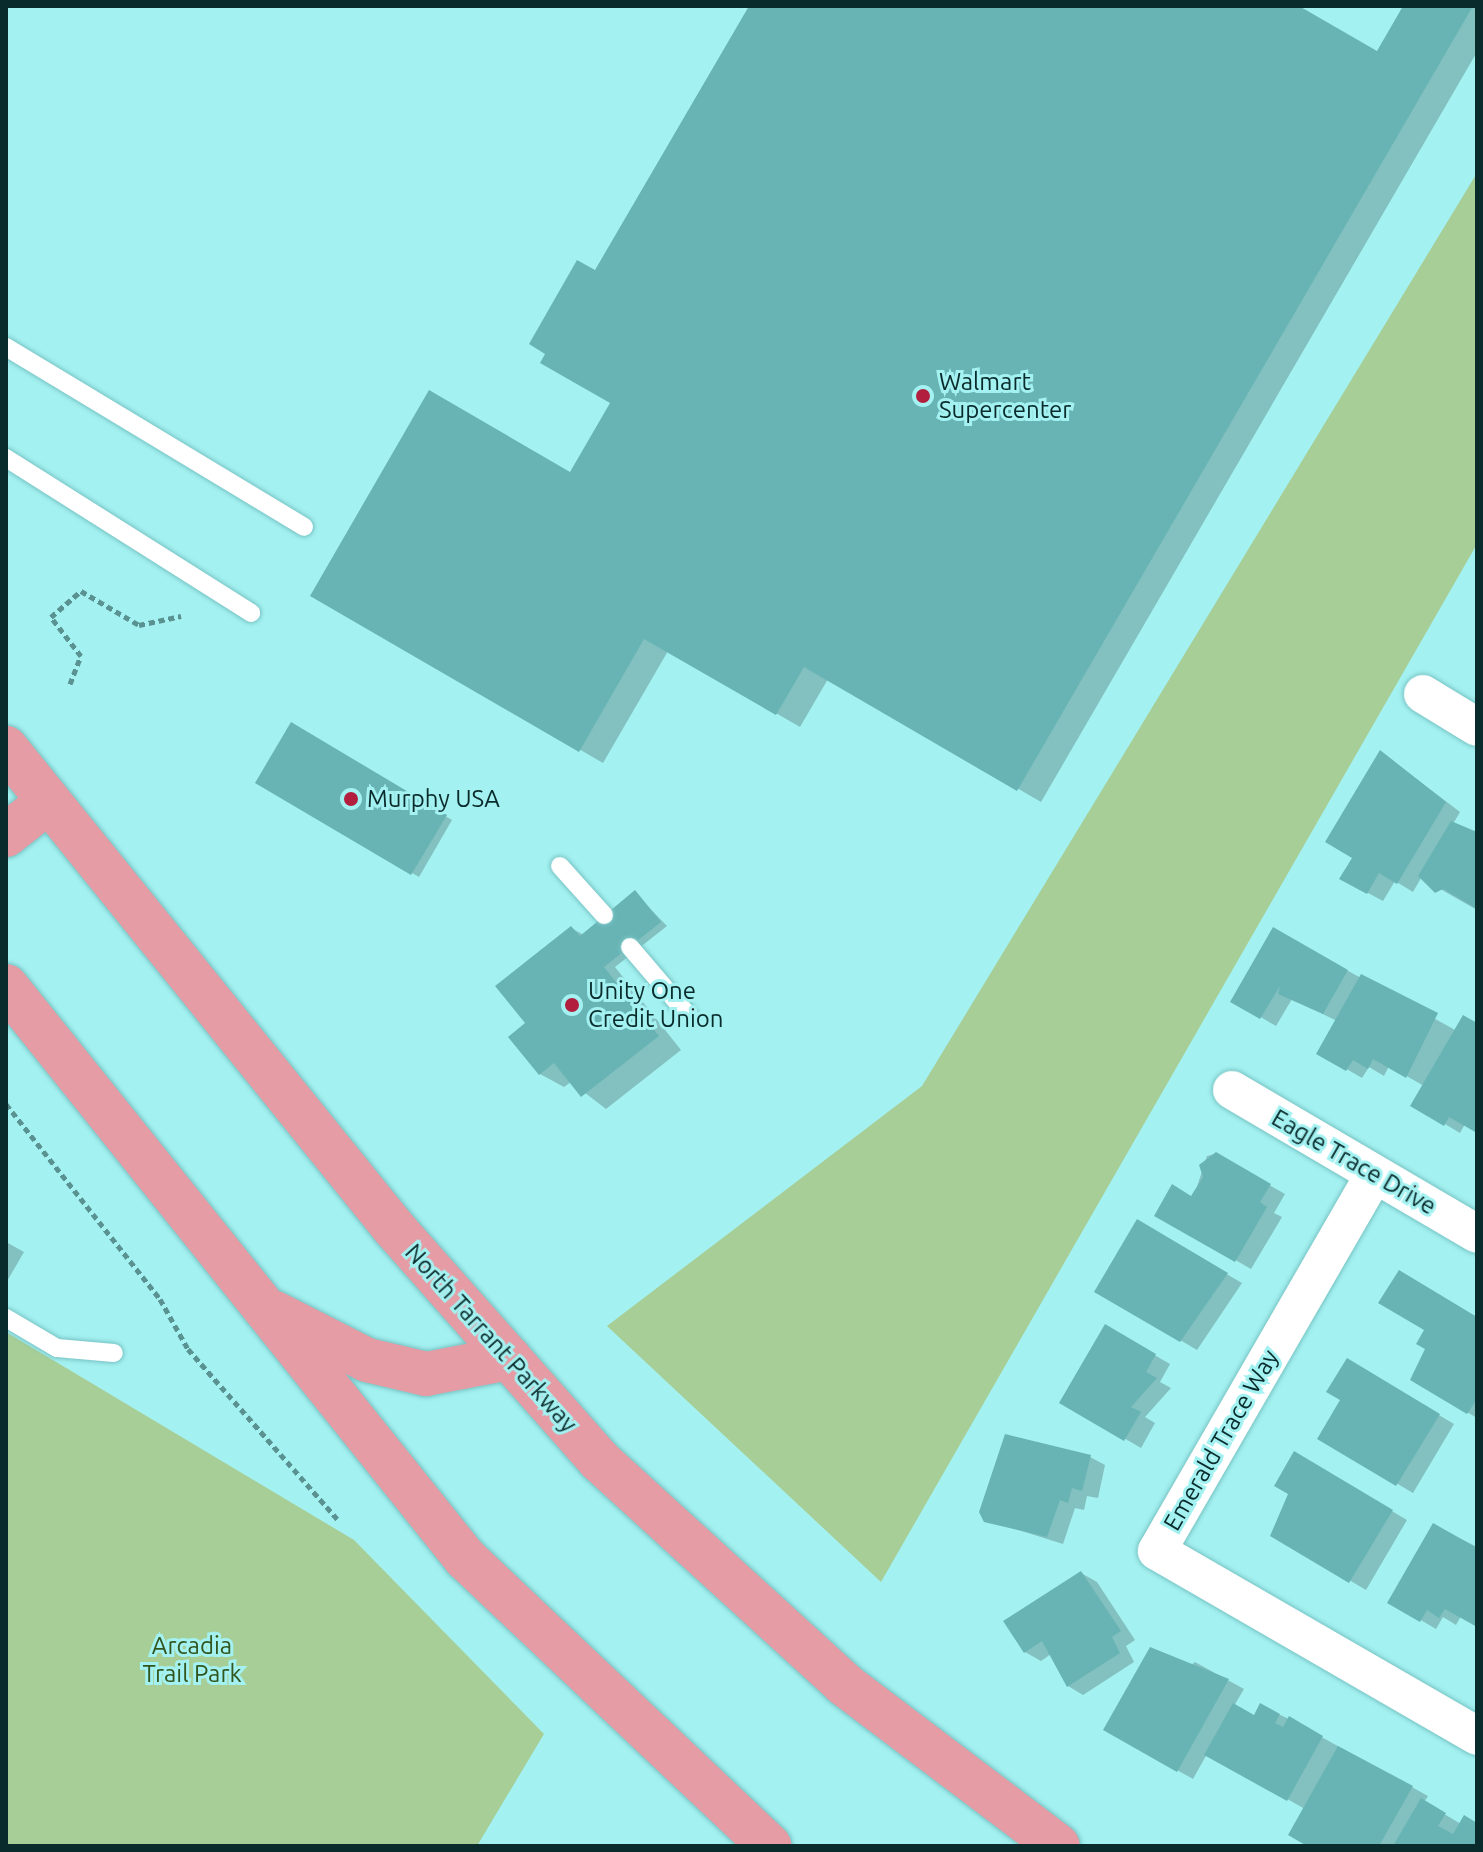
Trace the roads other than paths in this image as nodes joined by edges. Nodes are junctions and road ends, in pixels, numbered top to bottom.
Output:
1 (6, 347) edge
2 (6, 458) edge
3 (304, 527) dead end
4 (251, 613) dead end
5 (1423, 694) dead end
6 (1477, 727) edge
7 (6, 748) edge
8 (48, 802) junction
9 (6, 835) edge
10 (560, 866) dead end
11 (604, 915) dead end
12 (630, 947) dead end
13 (6, 986) edge
14 (689, 1016) dead end
15 (1232, 1090) dead end
16 (1374, 1175) junction
17 (1477, 1234) edge
18 (252, 1300) junction
19 (6, 1318) edge
20 (114, 1353) dead end
21 (509, 1358) junction
22 (1477, 1736) edge
23 (770, 1846) edge
24 (1058, 1846) edge

1 - 3 lane
2 - 4 lane
5 - 6 street
7 - 8 main road, North Tarrant Parkway
8 - 9 main road
8 - 21 main road, North Tarrant Parkway
10 - 11 lane
12 - 14 lane
13 - 18 main road
15 - 16 street, Eagle Trace Drive
16 - 17 street, Eagle Trace Drive
16 - 22 street, Emerald Trace Way
18 - 21 main road
18 - 23 main road
19 - 20 lane
21 - 24 main road, North Tarrant Parkway

